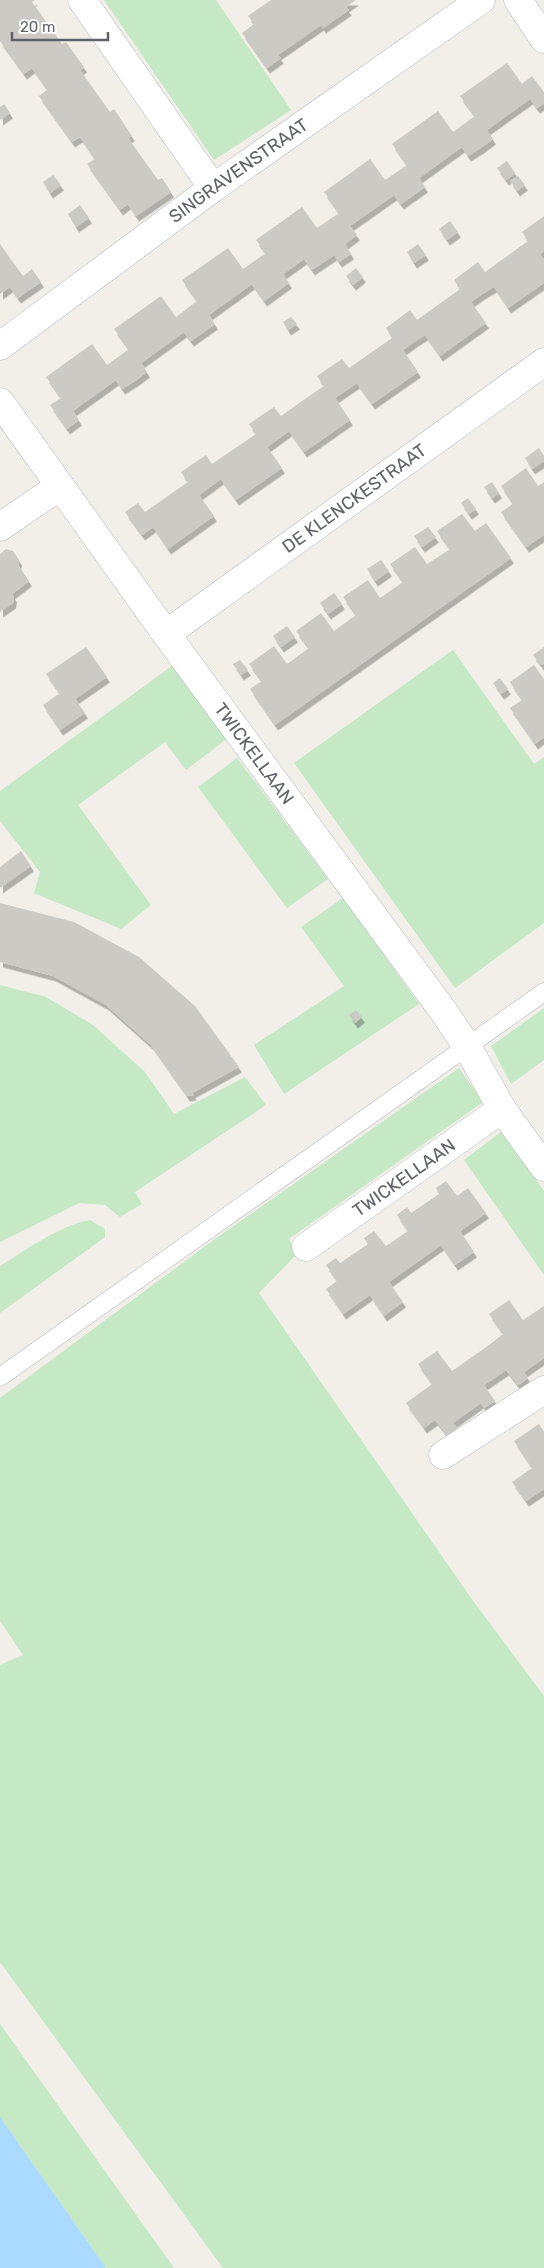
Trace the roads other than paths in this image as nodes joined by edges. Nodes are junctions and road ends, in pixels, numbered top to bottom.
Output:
1 (82, 0) edge
2 (480, 0) edge
3 (518, 0) edge
4 (544, 40) edge
5 (213, 188) junction
6 (0, 346) edge
7 (544, 362) edge
8 (0, 402) edge
9 (60, 486) junction
10 (0, 527) edge
11 (166, 634) junction
12 (544, 992) edge
13 (468, 1048) junction
14 (502, 1109) junction
15 (544, 1167) edge
16 (306, 1248) dead end
17 (0, 1377) edge
18 (544, 1390) edge
19 (443, 1455) dead end

1 - 5 street
2 - 5 street, SINGRAVENSTRAAT
3 - 4 street
5 - 6 street, SINGRAVENSTRAAT
7 - 11 street, DE KLENCKESTRAAT
8 - 9 street, TWICKELLAAN
9 - 10 street
9 - 11 street, TWICKELLAAN
11 - 13 street, TWICKELLAAN
12 - 13 lane
13 - 14 street, TWICKELLAAN
13 - 17 lane
14 - 15 street, TWICKELLAAN
14 - 16 street, TWICKELLAAN
18 - 19 street

